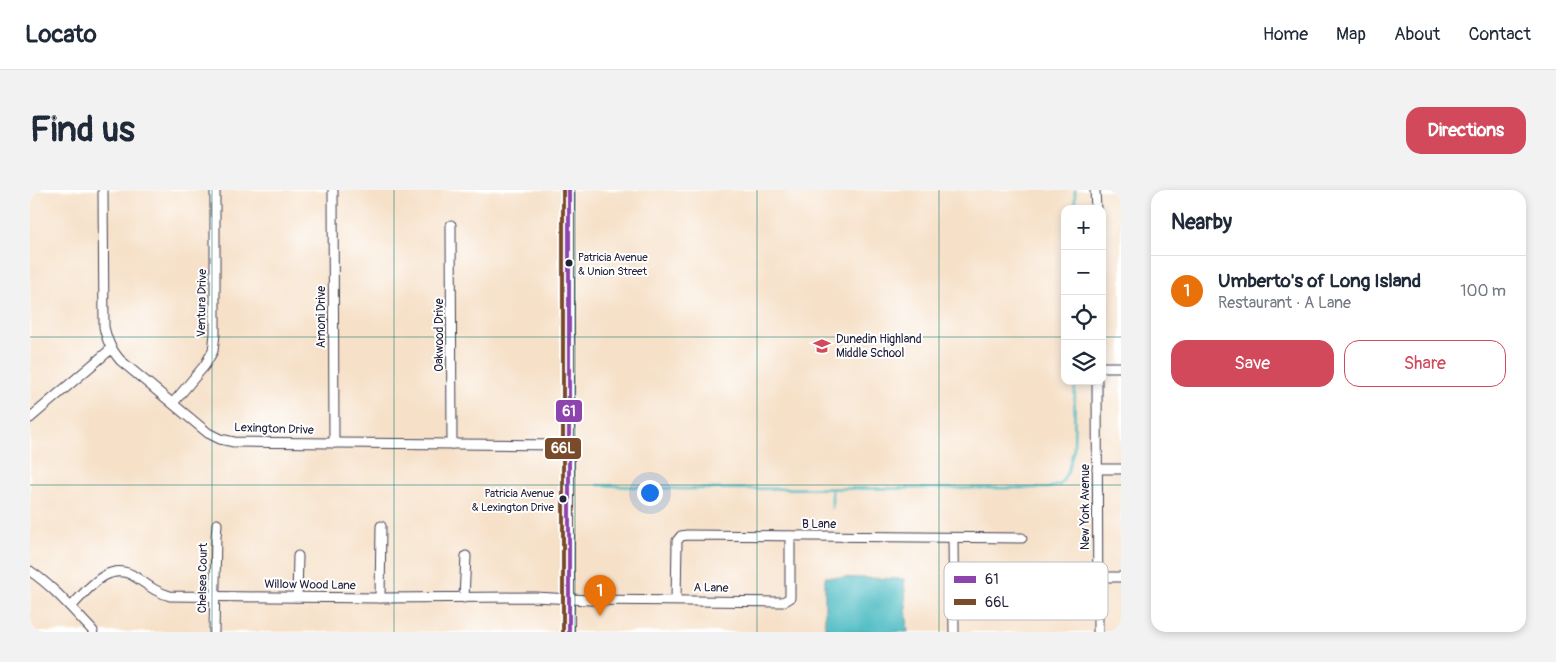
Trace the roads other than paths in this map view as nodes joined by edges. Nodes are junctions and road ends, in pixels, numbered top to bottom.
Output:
1 (103, 190) edge
2 (214, 190) edge
3 (333, 190) edge
4 (569, 190) edge
5 (1095, 190) edge
6 (1096, 205) edge
7 (451, 225) dead end
8 (111, 349) junction
9 (1106, 367) edge
10 (1121, 367) edge
11 (1097, 385) edge
12 (173, 403) junction
13 (30, 418) edge
14 (334, 443) junction
15 (452, 444) junction
16 (569, 445) junction
17 (1097, 469) junction
18 (1121, 470) edge
19 (218, 524) dead end
20 (381, 526) dead end
21 (790, 536) junction
22 (953, 538) junction
23 (1022, 538) dead end
24 (298, 556) dead end
25 (466, 556) dead end
26 (953, 562) edge
27 (1098, 562) edge
28 (30, 571) edge
29 (1108, 577) edge
30 (1121, 577) edge
31 (215, 597) junction
32 (297, 598) junction
33 (380, 598) junction
34 (464, 598) junction
35 (569, 598) junction
36 (676, 600) junction
37 (71, 607) junction
38 (93, 632) edge
39 (214, 632) edge
40 (569, 632) edge

1 - 8 street, Lexington Drive
2 - 12 street, Ventura Drive
3 - 14 street, Arnoni Drive
4 - 16 street
5 - 6 street
7 - 15 street, Oakwood Drive
8 - 12 street, Lexington Drive
8 - 13 street
9 - 10 street
11 - 17 street, New York Avenue
12 - 14 street, Lexington Drive
14 - 15 street, Lexington Drive
15 - 16 street, Lexington Drive
16 - 35 street
17 - 18 street
17 - 27 street, New York Avenue
19 - 31 street, Chelsea Court
20 - 33 street
21 - 22 street, B Lane
21 - 36 street, B Lane
21 - 36 street, A Lane
22 - 23 street, B Lane
22 - 26 street
24 - 32 street
25 - 34 street
28 - 37 street
29 - 30 street
31 - 32 street, Willow Wood Lane
31 - 37 street, Willow Wood Lane
31 - 39 street, Chelsea Court
32 - 33 street, Willow Wood Lane
33 - 34 street, Willow Wood Lane
34 - 35 street, Willow Wood Lane
35 - 36 street, A Lane
35 - 40 street
37 - 38 street

